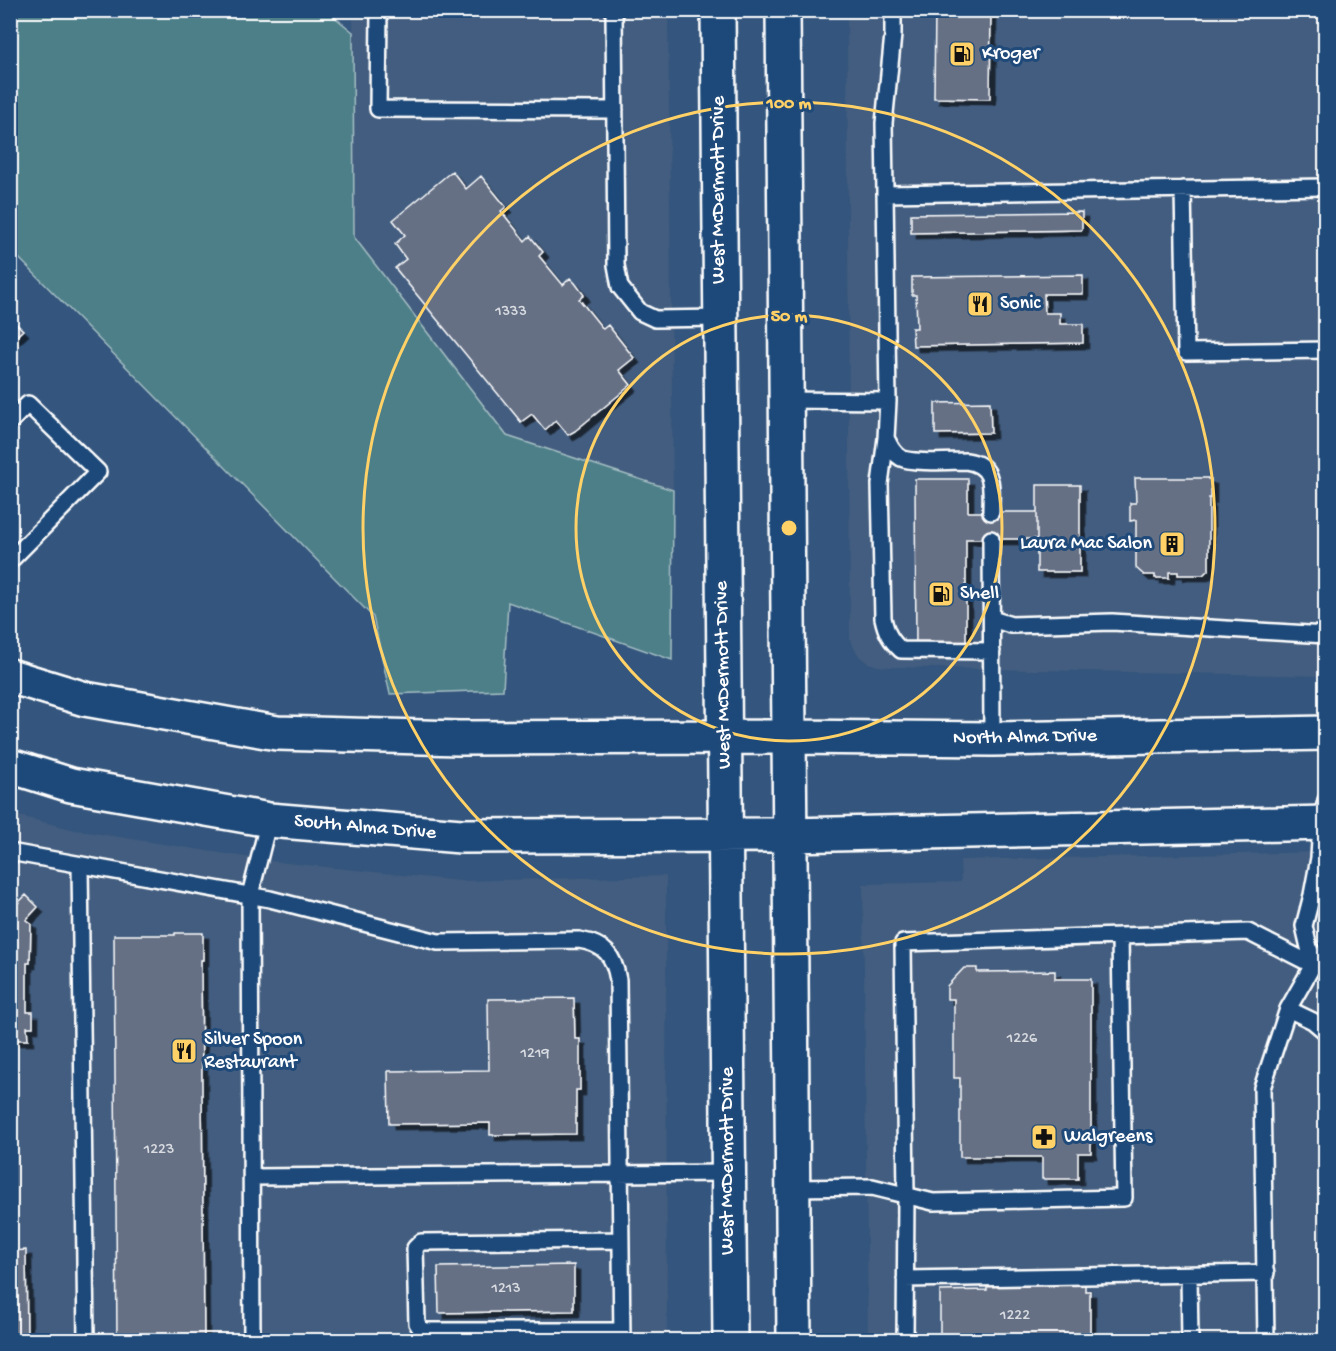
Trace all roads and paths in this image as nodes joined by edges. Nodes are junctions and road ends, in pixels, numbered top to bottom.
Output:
1 (379, 10) edge
2 (614, 10) edge
3 (718, 10) edge
4 (783, 10) edge
5 (893, 10) edge
6 (615, 110) junction
7 (1326, 187) edge
8 (1183, 189) junction
9 (885, 194) junction
10 (720, 318) junction
11 (1326, 350) edge
12 (785, 400) junction
13 (888, 401) junction
14 (10, 422) edge
15 (886, 438) junction
16 (991, 512) dead end
17 (991, 539) dead end
18 (10, 561) edge
19 (992, 619) junction
20 (1326, 635) edge
21 (992, 651) junction
22 (10, 676) edge
23 (1326, 733) edge
24 (789, 737) junction
25 (725, 738) junction
26 (992, 739) junction
27 (10, 766) edge
28 (1324, 815) edge
29 (269, 820) junction
30 (725, 836) junction
31 (789, 836) junction
32 (10, 852) edge
33 (80, 865) junction
34 (250, 895) junction
35 (1120, 936) junction
36 (1326, 950) edge
37 (1313, 965) junction
38 (1288, 1009) junction
39 (1326, 1032) edge
40 (728, 1173) junction
41 (620, 1174) junction
42 (252, 1177) junction
43 (792, 1188) junction
44 (906, 1195) junction
45 (621, 1240) junction
46 (1266, 1273) junction
47 (1190, 1275) junction
48 (905, 1279) junction
49 (622, 1336) edge
50 (86, 1341) edge
51 (252, 1341) edge
52 (730, 1341) edge
53 (794, 1341) edge
54 (905, 1341) edge
55 (1190, 1341) edge
56 (1266, 1341) edge

1 - 6 lane
2 - 6 lane
3 - 10 main road, West McDermott Drive
4 - 12 main road
5 - 9 lane
6 - 10 lane
7 - 8 lane
8 - 9 lane
8 - 11 lane
9 - 13 lane
10 - 25 main road, West McDermott Drive
12 - 13 lane
12 - 24 main road
13 - 15 lane
14 - 18 lane
15 - 16 lane
15 - 21 lane
17 - 19 lane
19 - 20 lane
19 - 21 lane
21 - 26 lane
22 - 25 main road
23 - 26 main road, North Alma Drive
24 - 25 main road, North Alma Drive
24 - 26 main road, North Alma Drive
24 - 31 main road
25 - 30 main road, West McDermott Drive
27 - 29 main road, South Alma Drive
28 - 31 main road
28 - 37 lane
29 - 30 main road, South Alma Drive
29 - 34 lane
30 - 31 main road
30 - 40 main road, West McDermott Drive
31 - 43 main road
32 - 33 lane
33 - 34 lane
33 - 50 lane
34 - 41 lane
34 - 42 lane
35 - 37 lane
35 - 44 lane
35 - 44 lane
36 - 37 lane
37 - 38 lane
38 - 39 lane
38 - 46 lane
40 - 41 lane
40 - 52 main road, West McDermott Drive
41 - 42 lane
41 - 45 lane
42 - 51 lane
43 - 44 lane
43 - 53 main road
44 - 48 lane
45 - 49 lane
45 - 49 lane
46 - 47 lane
46 - 56 lane
47 - 48 lane
47 - 55 lane
48 - 54 lane

